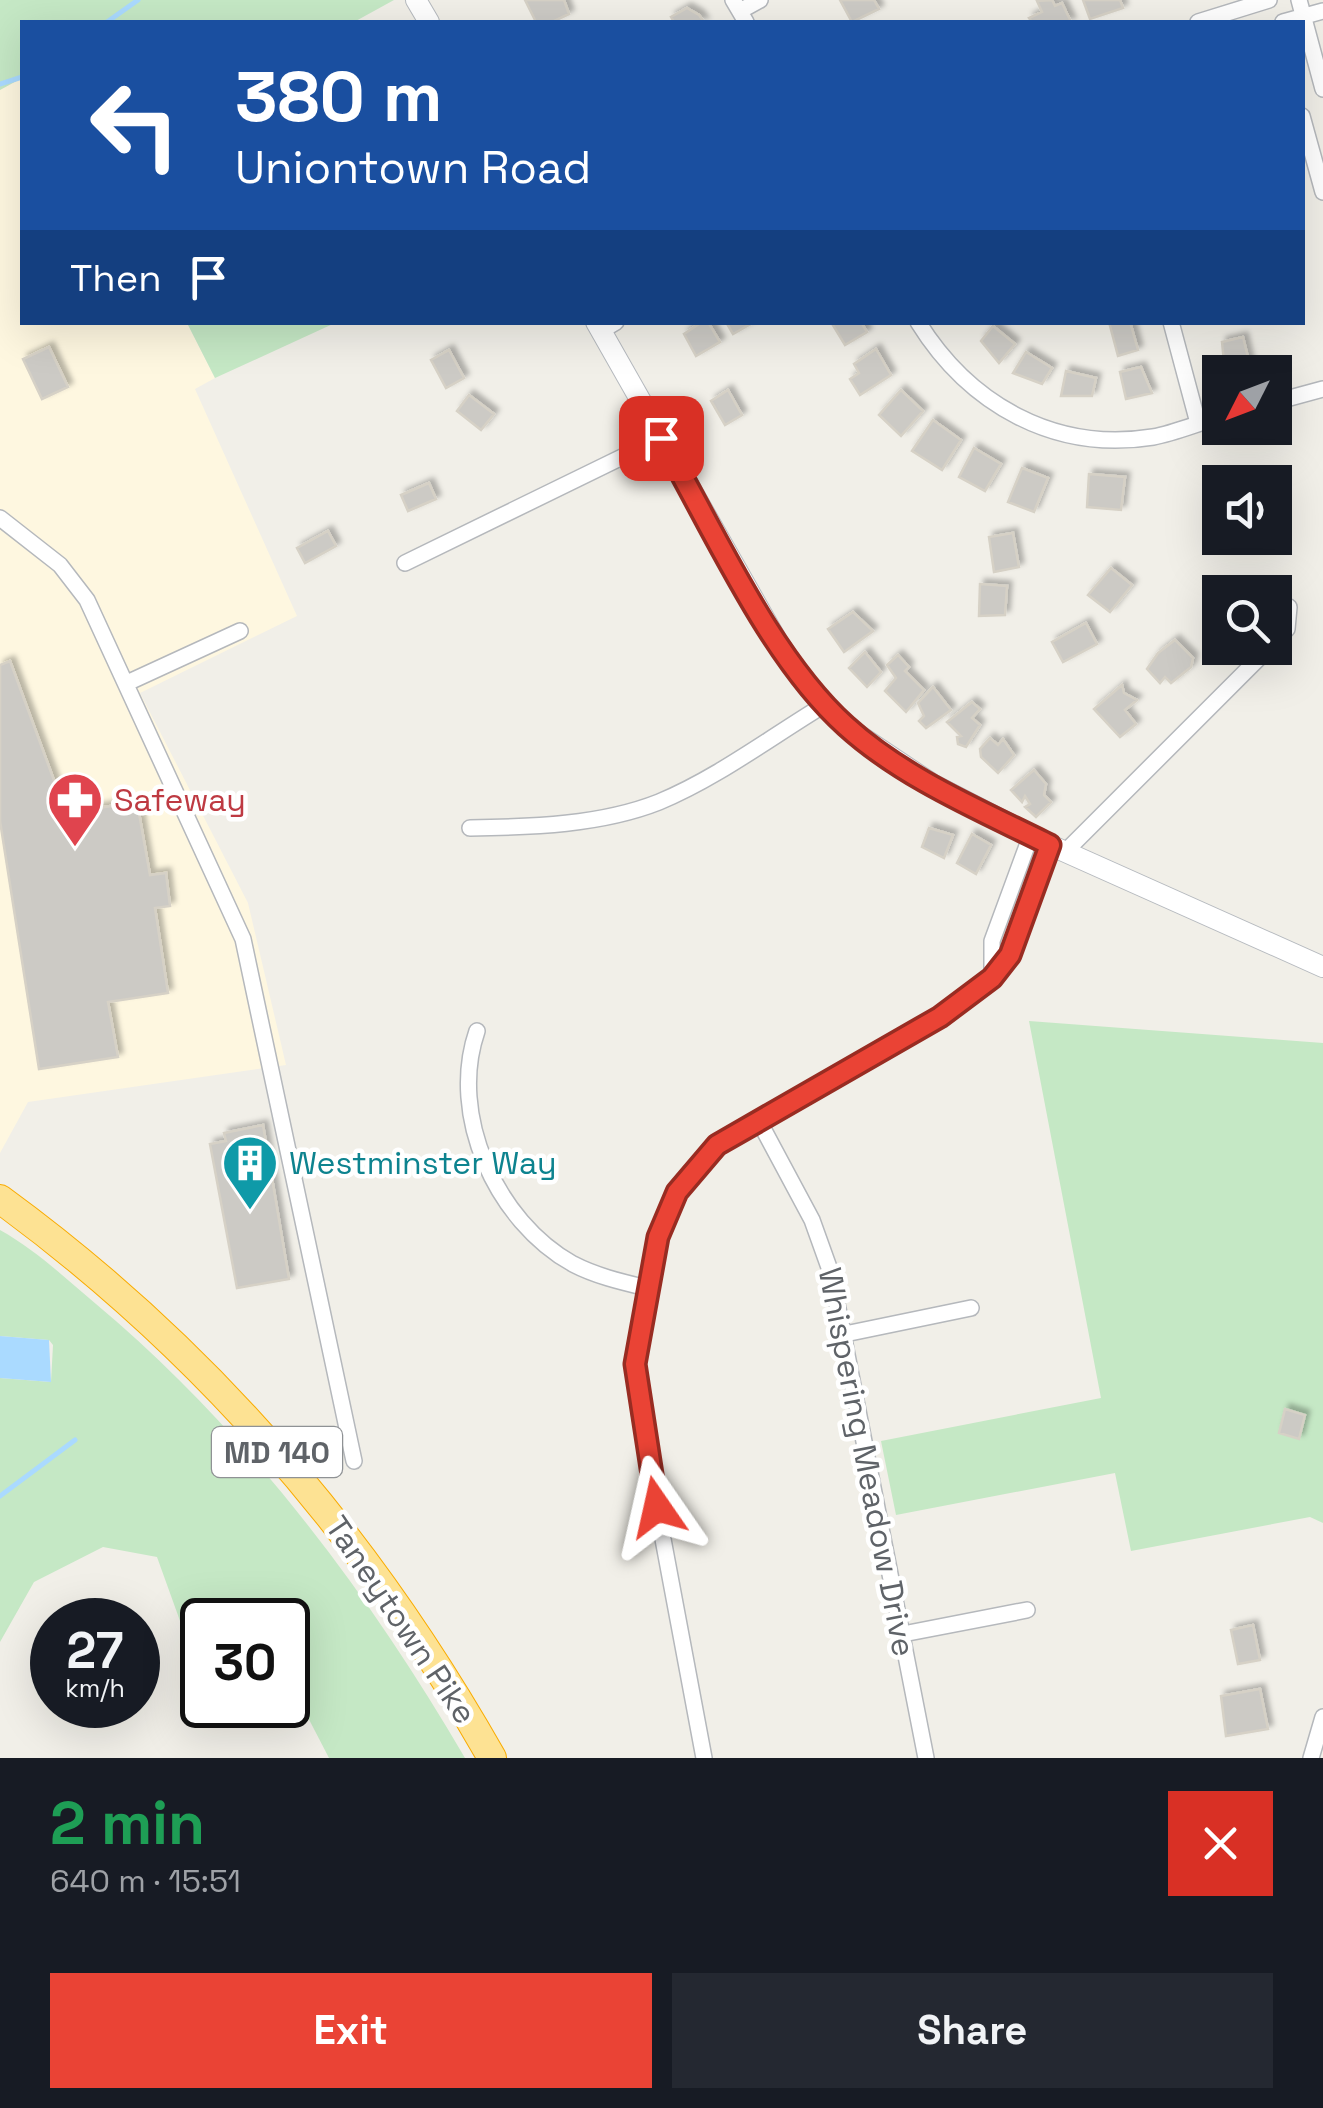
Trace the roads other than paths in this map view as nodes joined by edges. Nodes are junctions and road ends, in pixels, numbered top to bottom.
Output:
1 (760, 0) edge
2 (1270, 0) edge
3 (1299, 0) edge
4 (740, 11) edge
5 (1323, 11) edge
6 (1304, 17) junction
7 (1205, 20) edge
8 (1290, 20) edge
9 (1305, 20) edge
10 (1305, 21) edge
11 (1323, 89) edge
12 (1305, 127) edge
13 (1323, 192) edge
14 (605, 325) edge
15 (920, 325) edge
16 (1172, 325) edge
17 (1323, 389) edge
18 (1292, 397) edge
19 (1202, 422) edge
20 (1198, 423) junction
21 (661, 438) junction
22 (0, 518) edge
23 (404, 563) dead end
24 (240, 631) dead end
25 (1251, 665) edge
26 (127, 684) junction
27 (824, 705) junction
28 (470, 828) dead end
29 (1030, 835) junction
30 (1058, 848) junction
31 (1323, 967) edge
32 (992, 978) junction
33 (476, 1031) dead end
34 (759, 1121) junction
35 (0, 1200) edge
36 (647, 1288) junction
37 (971, 1308) dead end
38 (845, 1334) junction
39 (354, 1461) dead end
40 (1027, 1610) dead end
41 (903, 1634) junction
42 (1323, 1717) edge
43 (492, 1758) edge
44 (704, 1758) edge
45 (926, 1758) edge
46 (1311, 1758) edge

1 - 4 street
2 - 7 street
3 - 6 street
5 - 6 street
6 - 8 street
6 - 9 street
10 - 11 street
12 - 13 street
14 - 21 main road
15 - 20 street
16 - 20 street
17 - 18 street
19 - 20 street
21 - 23 street
21 - 27 main road
22 - 26 street
24 - 26 street
25 - 30 street
26 - 39 street
27 - 28 street
27 - 29 main road
29 - 30 main road
29 - 32 street
30 - 31 main road
30 - 32 street
32 - 34 street
33 - 36 street
34 - 36 street
34 - 38 street, Whispering Meadow Drive
35 - 43 highway, Taneytown Pike / MD 140
36 - 44 street
37 - 38 street
38 - 41 street, Whispering Meadow Drive
40 - 41 street
41 - 45 street, Whispering Meadow Drive
42 - 46 street

